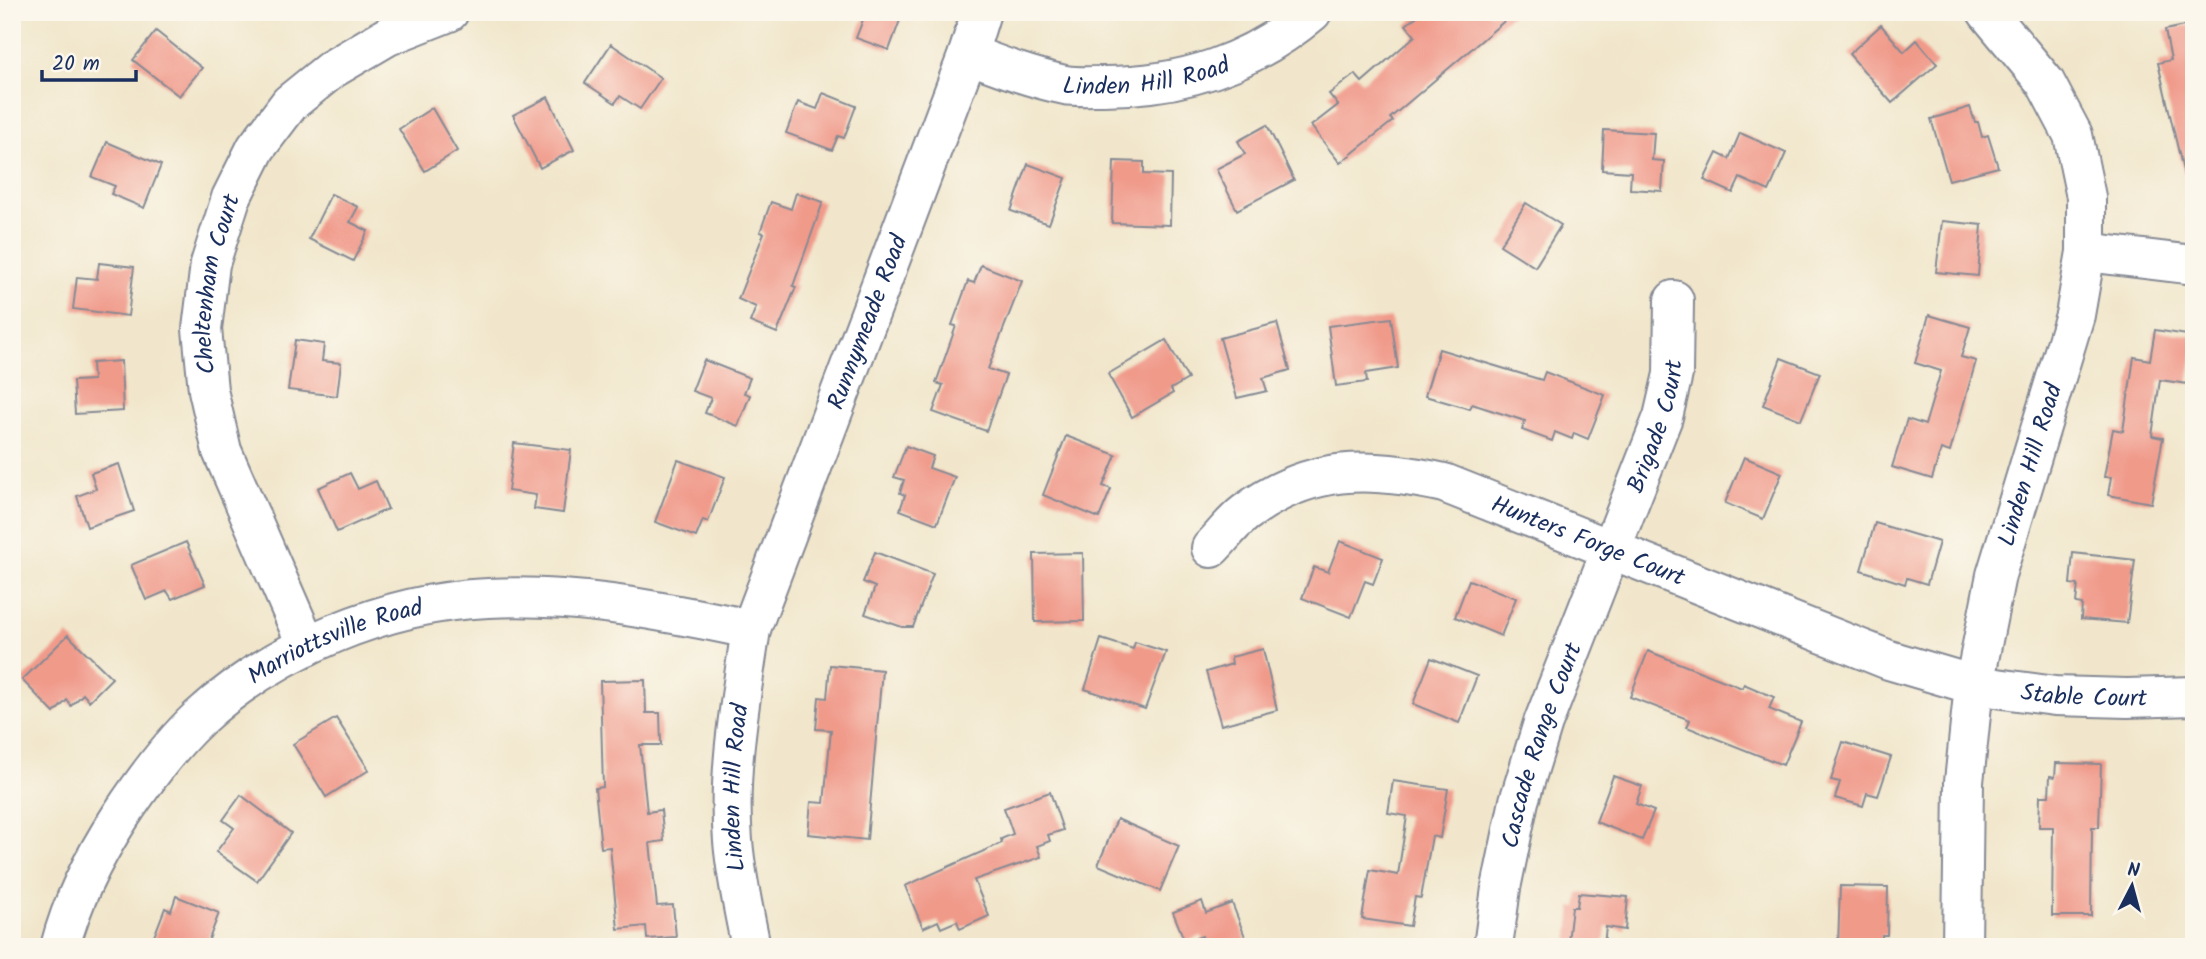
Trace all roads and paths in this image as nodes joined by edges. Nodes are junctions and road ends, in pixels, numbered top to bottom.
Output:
1 (449, 12) edge
2 (981, 12) edge
3 (1312, 12) edge
4 (1987, 12) edge
5 (968, 54) junction
6 (2086, 252) junction
7 (2194, 265) edge
8 (1674, 299) dead end
9 (1211, 548) dead end
10 (1612, 550) junction
11 (751, 629) junction
12 (307, 646) junction
13 (1975, 685) junction
14 (2194, 696) edge
15 (61, 947) edge
16 (751, 947) edge
17 (1493, 947) edge
18 (1962, 947) edge

1 - 12 street, Cheltenham Court
2 - 5 street, Runnymeade Road
3 - 5 street, Linden Hill Road
4 - 6 street, Linden Hill Road
5 - 11 street, Runnymeade Road
6 - 7 street
6 - 13 street, Linden Hill Road
8 - 10 street, Brigade Court
9 - 10 street, Hunters Forge Court
10 - 13 street, Hunters Forge Court
10 - 17 street, Cascade Range Court
11 - 12 street, Marriottsville Road
11 - 16 street, Linden Hill Road
12 - 15 street, Marriottsville Road
13 - 14 street, Stable Court
13 - 18 street, Linden Hill Road

